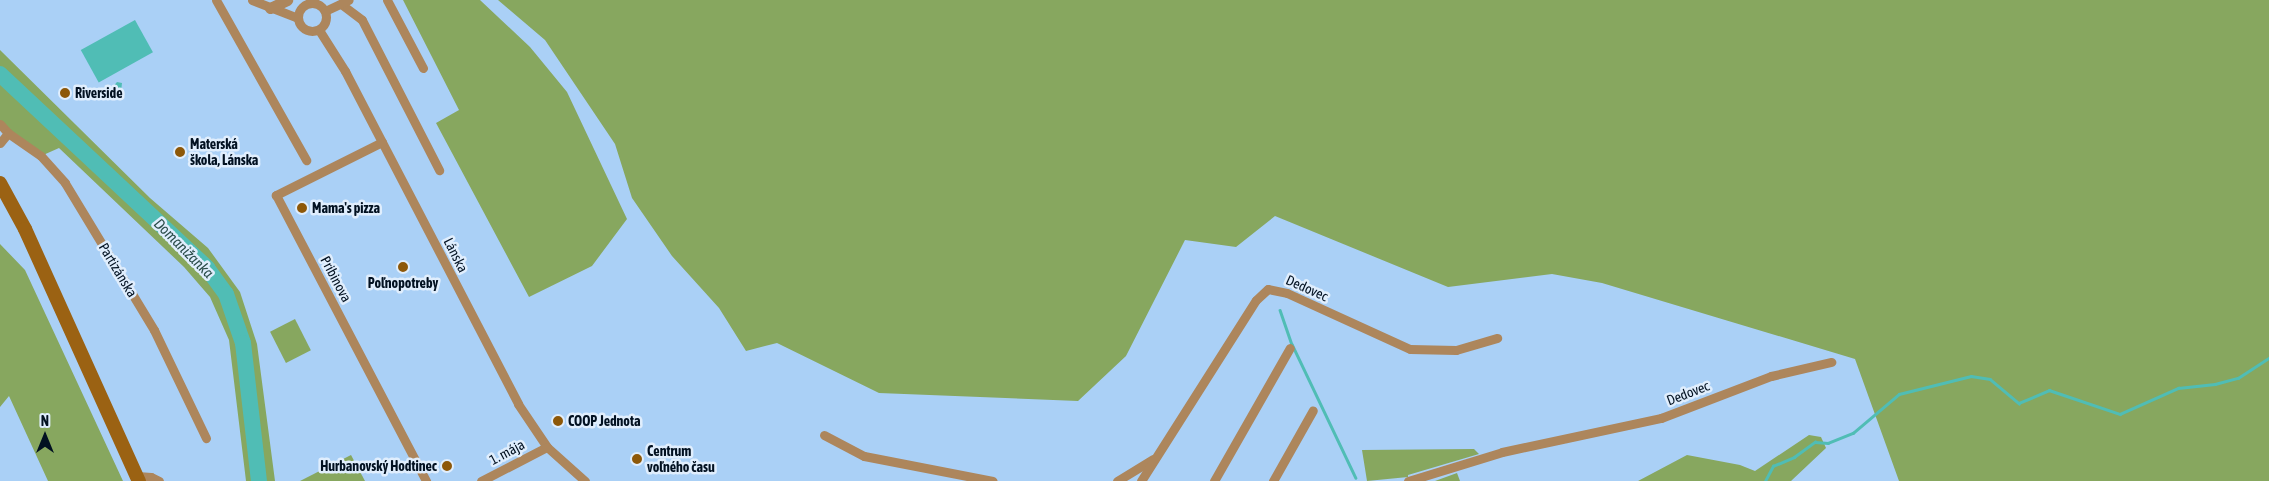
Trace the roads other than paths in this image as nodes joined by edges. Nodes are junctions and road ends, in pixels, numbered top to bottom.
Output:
1 (216, 0) edge
2 (252, 0) edge
3 (287, 0) edge
4 (387, 0) edge
5 (308, 2) edge
6 (345, 2) edge
7 (270, 8) junction
8 (326, 11) junction
9 (298, 18) junction
10 (319, 30) junction
11 (423, 68) dead end
12 (0, 124) edge
13 (8, 133) junction
14 (0, 142) edge
15 (382, 142) junction
16 (306, 160) dead end
17 (439, 170) dead end
18 (0, 183) edge
19 (1497, 338) dead end
20 (1290, 348) dead end
21 (1831, 362) dead end
22 (1313, 410) dead end
23 (824, 435) dead end
24 (206, 438) dead end
25 (547, 447) junction
26 (1153, 459) junction
27 (138, 479) edge
28 (159, 481) edge
29 (426, 481) edge
30 (481, 481) edge
31 (585, 481) edge
32 (993, 481) edge
33 (1117, 481) edge
34 (1141, 481) edge
35 (1214, 481) edge
36 (1273, 481) edge
37 (1408, 481) edge

1 - 16 street
2 - 7 street
3 - 7 street
4 - 11 street
5 - 8 street
5 - 9 street
6 - 8 street
6 - 17 street
7 - 9 street
8 - 10 street
9 - 10 street
10 - 15 street, Lánska
12 - 13 street, Partizánska
13 - 14 street
13 - 24 street, Partizánska
15 - 25 street, Lánska
15 - 29 street, Pribinova
18 - 27 main road
19 - 26 street, Dedovec
20 - 35 street
21 - 37 street, Dedovec
22 - 36 street
23 - 32 street
25 - 30 street, 1. mája
25 - 31 street, Lánska
26 - 33 street
26 - 34 street, Dedovec
27 - 28 street

